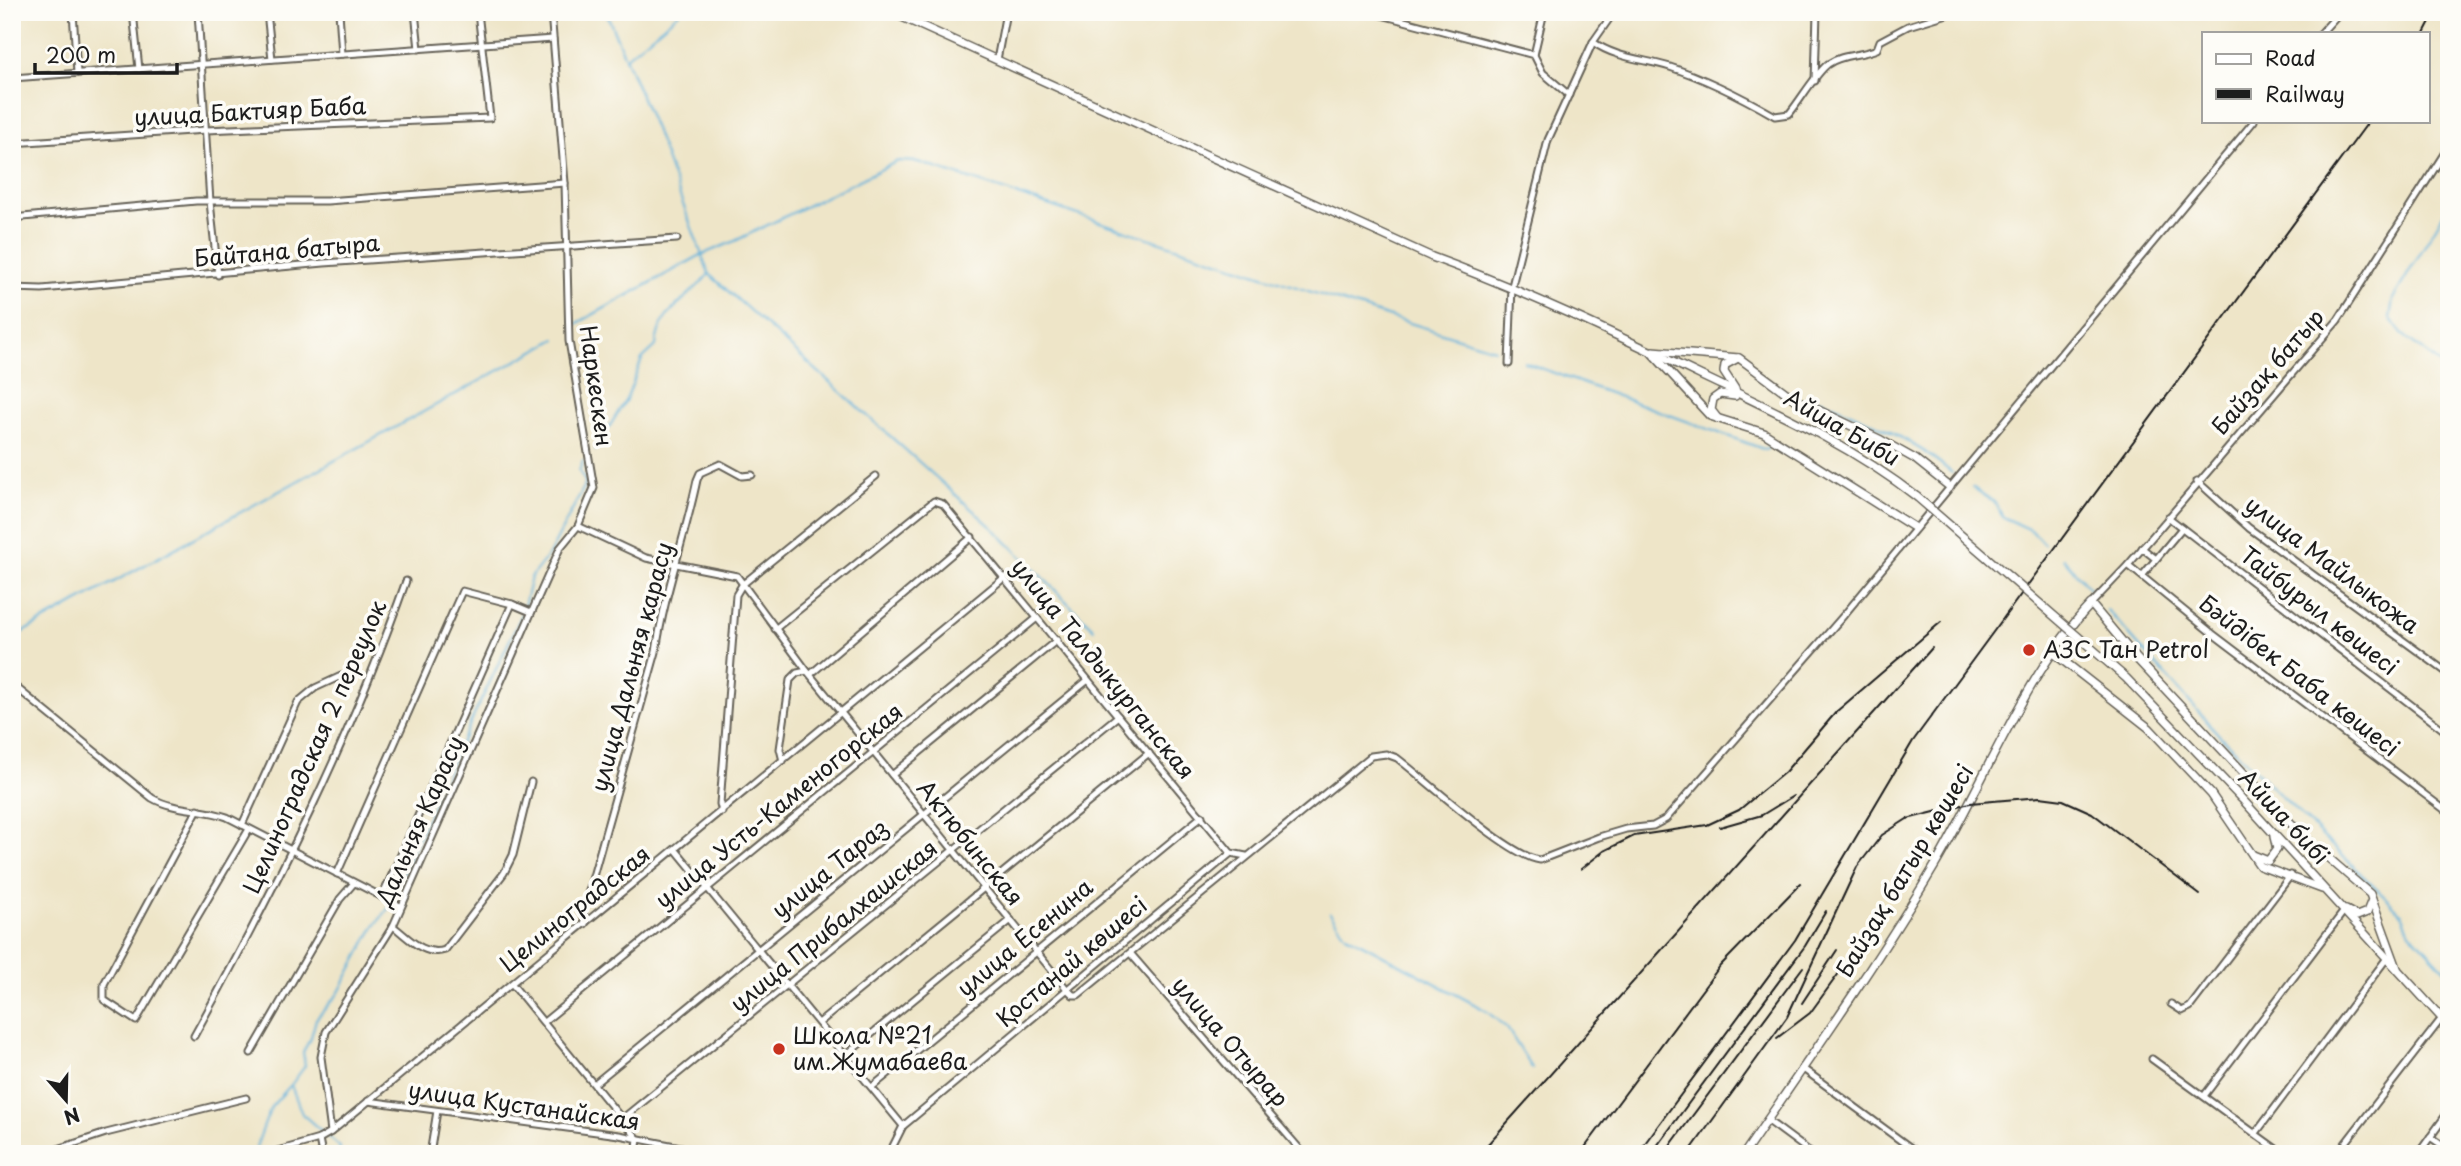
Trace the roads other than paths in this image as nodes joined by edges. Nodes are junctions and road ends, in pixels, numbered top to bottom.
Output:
1 (73, 12) edge
2 (133, 12) edge
3 (198, 12) edge
4 (267, 12) edge
5 (339, 12) edge
6 (415, 12) edge
7 (478, 12) edge
8 (551, 12) edge
9 (891, 12) edge
10 (1006, 12) edge
11 (1370, 12) edge
12 (1544, 12) edge
13 (1614, 12) edge
14 (1817, 12) edge
15 (1954, 12) edge
16 (2340, 12) edge
17 (2322, 32) edge
18 (553, 39) junction
19 (1593, 42) junction
20 (483, 44) junction
21 (419, 49) junction
22 (342, 54) junction
23 (1534, 55) junction
24 (272, 59) junction
25 (997, 60) junction
26 (202, 64) junction
27 (139, 69) junction
28 (77, 73) junction
29 (12, 78) edge
30 (1815, 81) junction
31 (1569, 95) junction
32 (2253, 122) edge
33 (206, 130) junction
34 (12, 143) edge
35 (2449, 146) edge
36 (565, 183) junction
37 (210, 202) junction
38 (12, 218) edge
39 (677, 239) dead end
40 (565, 247) junction
41 (218, 275) junction
42 (1512, 286) junction
43 (12, 288) edge
44 (1650, 351) junction
45 (1739, 358) junction
46 (1509, 364) dead end
47 (1744, 397) junction
48 (1718, 419) junction
49 (752, 475) dead end
50 (876, 476) dead end
51 (2197, 481) junction
52 (1950, 487) junction
53 (2168, 517) junction
54 (578, 526) junction
55 (1915, 528) junction
56 (2182, 528) junction
57 (972, 537) junction
58 (2142, 548) junction
59 (2156, 559) junction
60 (678, 565) junction
61 (2128, 565) junction
62 (2142, 576) junction
63 (1005, 577) junction
64 (406, 582) dead end
65 (742, 584) junction
66 (2091, 604) junction
67 (514, 605) junction
68 (531, 612) junction
69 (1037, 618) junction
70 (775, 629) junction
71 (1057, 640) junction
72 (2083, 641) joint
73 (2051, 651) junction
74 (809, 672) junction
75 (2449, 674) edge
76 (341, 676) dead end
77 (1088, 680) junction
78 (12, 684) edge
79 (841, 713) junction
80 (1118, 716) junction
81 (2449, 734) edge
82 (873, 752) junction
83 (1149, 753) junction
84 (783, 761) junction
85 (892, 775) junction
86 (531, 782) dead end
87 (198, 809) junction
88 (722, 812) junction
89 (2449, 813) edge
90 (925, 814) junction
91 (1202, 816) junction
92 (242, 825) junction
93 (249, 830) junction
94 (2274, 837) junction
95 (2247, 849) junction
96 (676, 850) junction
97 (294, 851) junction
98 (954, 851) junction
99 (1231, 853) junction
100 (1246, 856) junction
101 (337, 874) junction
102 (2291, 875) junction
103 (355, 883) junction
104 (985, 887) junction
105 (707, 888) junction
106 (2326, 890) junction
107 (2370, 894) junction
108 (385, 898) junction
109 (398, 905) junction
110 (2343, 909) junction
111 (1011, 920) junction
112 (585, 924) junction
113 (393, 926) junction
114 (759, 950) junction
115 (1037, 952) junction
116 (1130, 953) junction
117 (2387, 958) junction
118 (2397, 968) junction
119 (512, 984) junction
120 (788, 986) junction
121 (1066, 988) junction
122 (2171, 1004) dead end
123 (2449, 1009) edge
124 (2441, 1017) junction
125 (544, 1022) junction
126 (819, 1023) junction
127 (2449, 1026) edge
128 (194, 1036) dead end
129 (251, 1053) dead end
130 (846, 1055) junction
131 (2152, 1059) dead end
132 (1802, 1068) junction
133 (594, 1084) junction
134 (872, 1087) junction
135 (2204, 1096) junction
136 (246, 1098) dead end
137 (368, 1101) junction
138 (437, 1111) junction
139 (2449, 1111) edge
140 (622, 1119) junction
141 (1767, 1120) junction
142 (903, 1126) junction
143 (331, 1132) junction
144 (2256, 1133) junction
145 (2430, 1137) junction
146 (319, 1139) junction
147 (638, 1139) junction
148 (663, 1145) junction
149 (2449, 1150) edge
150 (687, 1152) edge
151 (713, 1153) edge
152 (43, 1154) edge
153 (267, 1154) edge
154 (322, 1154) edge
155 (430, 1154) edge
156 (636, 1154) edge
157 (662, 1154) edge
158 (888, 1154) edge
159 (1304, 1154) edge
160 (1744, 1154) edge
161 (1813, 1154) edge
162 (1919, 1154) edge
163 (2283, 1154) edge
164 (2337, 1154) edge
165 (2418, 1154) edge

1 - 28 street
2 - 27 street
3 - 26 street
4 - 24 street
5 - 22 street
6 - 21 street
7 - 20 street
8 - 18 street, Наркескен
9 - 25 main road, Айша Биби
10 - 25 street
11 - 23 street
12 - 23 street
13 - 19 street
14 - 30 street
15 - 30 street
16 - 17 street
18 - 20 street
18 - 36 street, Наркескен
19 - 30 street
19 - 31 street
20 - 21 street
20 - 33 street, улица Бактияр Баба
21 - 22 street
22 - 24 street
23 - 31 street
24 - 26 street
25 - 42 main road, Айша Биби
26 - 27 street
26 - 33 street
27 - 28 street
28 - 29 street
31 - 42 street
32 - 52 street
33 - 34 street, улица Бактияр Баба
33 - 37 street
35 - 51 street, Байзақ батыр
36 - 37 street
36 - 40 street, Наркескен
37 - 38 street
37 - 41 street
39 - 40 street, Байтана батыра
40 - 41 street, Байтана батыра
40 - 54 street, Наркескен
41 - 43 street, Байтана батыра
42 - 44 main road, Айша Биби
42 - 46 street
44 - 45 main road
44 - 47 main road, Айша Биби
44 - 48 main road
45 - 47 main road
45 - 52 main road
47 - 48 main road
47 - 72 main road, Айша Биби, bridge
48 - 55 main road
49 - 60 street, улица Дальняя карасу
50 - 65 street
51 - 53 street, Байзақ батыр
51 - 75 street, улица Майлыкожа
52 - 55 street
53 - 56 street, Тайбурыл көшесі
53 - 58 street, Байзақ батыр
54 - 60 street
54 - 68 street, Дальняя Карасу
55 - 100 street
56 - 59 street
56 - 81 street, Тайбурыл көшесі
57 - 63 street, улица Талдыкурганская
57 - 70 street, улица Талдыкурганская
57 - 74 street
58 - 59 street
58 - 61 street, Байзақ батыр
59 - 62 street
60 - 65 street
60 - 112 street, улица Дальняя карасу
61 - 62 street, Бәйдібек Баба көшесі
61 - 66 street, Байзақ батыр
62 - 89 street, Бәйдібек Баба көшесі
63 - 69 street, улица Талдыкурганская
63 - 79 street, Целиноградская
64 - 97 street, Целиноградская 2 переулок
65 - 70 street, Актюбинская
65 - 88 street
66 - 73 main road, Байзақ батыр көшесі
66 - 107 main road
67 - 68 street
67 - 101 street
67 - 108 street
68 - 109 street, Дальняя Карасу
69 - 71 street, улица Талдыкурганская
69 - 82 street, улица Усть-Каменогорская
70 - 74 street, Актюбинская
71 - 77 street, улица Талдыкурганская
71 - 85 street
72 - 94 main road, Айша бибі
73 - 95 main road
73 - 132 main road, Байзақ батыр көшесі
74 - 79 street, Актюбинская
74 - 84 street
76 - 92 street
77 - 80 street, улица Талдыкурганская
77 - 90 street, улица Тараз
78 - 87 street
79 - 82 street, Актюбинская
79 - 84 street, Целиноградская
80 - 83 street, улица Талдыкурганская
80 - 98 street, улица Прибалхашская
82 - 85 street, Актюбинская
82 - 105 street, улица Усть-Каменогорская
83 - 91 street, улица Талдыкурганская
83 - 104 street
84 - 88 street, Целиноградская
85 - 90 street, Актюбинская
86 - 113 street
87 - 92 street
87 - 93 street
88 - 96 street, Целиноградская
90 - 98 street, Актюбинская
90 - 114 street, улица Тараз
91 - 99 street, улица Талдыкурганская
91 - 115 street, улица Есенина
92 - 93 street
93 - 97 street
94 - 95 main road
94 - 106 main road, Айша бибі
95 - 102 main road
96 - 105 street
96 - 112 street, Целиноградская
97 - 101 street
97 - 128 street, Целиноградская 2 переулок
98 - 104 street, Актюбинская
98 - 120 street, улица Прибалхашская
99 - 100 street
99 - 121 street, Қостанай көшесі
100 - 116 street
101 - 103 street
102 - 106 main road
102 - 122 street
103 - 108 street
103 - 129 street
104 - 111 street, Актюбинская
104 - 126 street
105 - 114 street
105 - 125 street, улица Усть-Каменогорская
106 - 110 main road, Айша бибі
107 - 110 main road
107 - 118 main road
108 - 109 street
109 - 113 street, Дальняя Карасу
110 - 117 main road, Айша бибі
110 - 135 street
111 - 115 street, Актюбинская
111 - 130 street, улица Есенина
112 - 119 street, Целиноградская
113 - 143 street, Дальняя Карасу
114 - 120 street
114 - 133 street, улица Тараз
115 - 121 street, Актюбинская
115 - 134 street, улица Есенина
116 - 121 street, Актюбинская
116 - 159 street, улица Отырар
117 - 118 main road, Айша бибі
117 - 144 street
118 - 124 main road, Айша бибі
119 - 125 street
119 - 137 street, Целиноградская
120 - 126 street
120 - 140 street, улица Прибалхашская
121 - 142 street, Қостанай көшесі
123 - 124 street
124 - 127 main road, Айша бибі
124 - 164 street
125 - 133 street
126 - 130 street
130 - 134 street
131 - 135 street
132 - 141 main road, Байзақ батыр көшесі
132 - 162 street
133 - 140 street
134 - 142 street
135 - 144 street
136 - 152 street
137 - 138 street, улица Кустанайская
137 - 143 street, Целиноградская
138 - 147 street, улица Кустанайская
138 - 155 street
139 - 145 street
140 - 147 street
141 - 160 main road, Байзақ батыр көшесі
141 - 161 street
142 - 158 street
143 - 146 street, Целиноградская
144 - 163 street
145 - 149 street
145 - 165 street
146 - 153 street
146 - 154 street
147 - 148 street, улица Кустанайская
147 - 156 street
148 - 150 street, улица Кустанайская
148 - 157 street
150 - 151 street, улица Кустанайская

